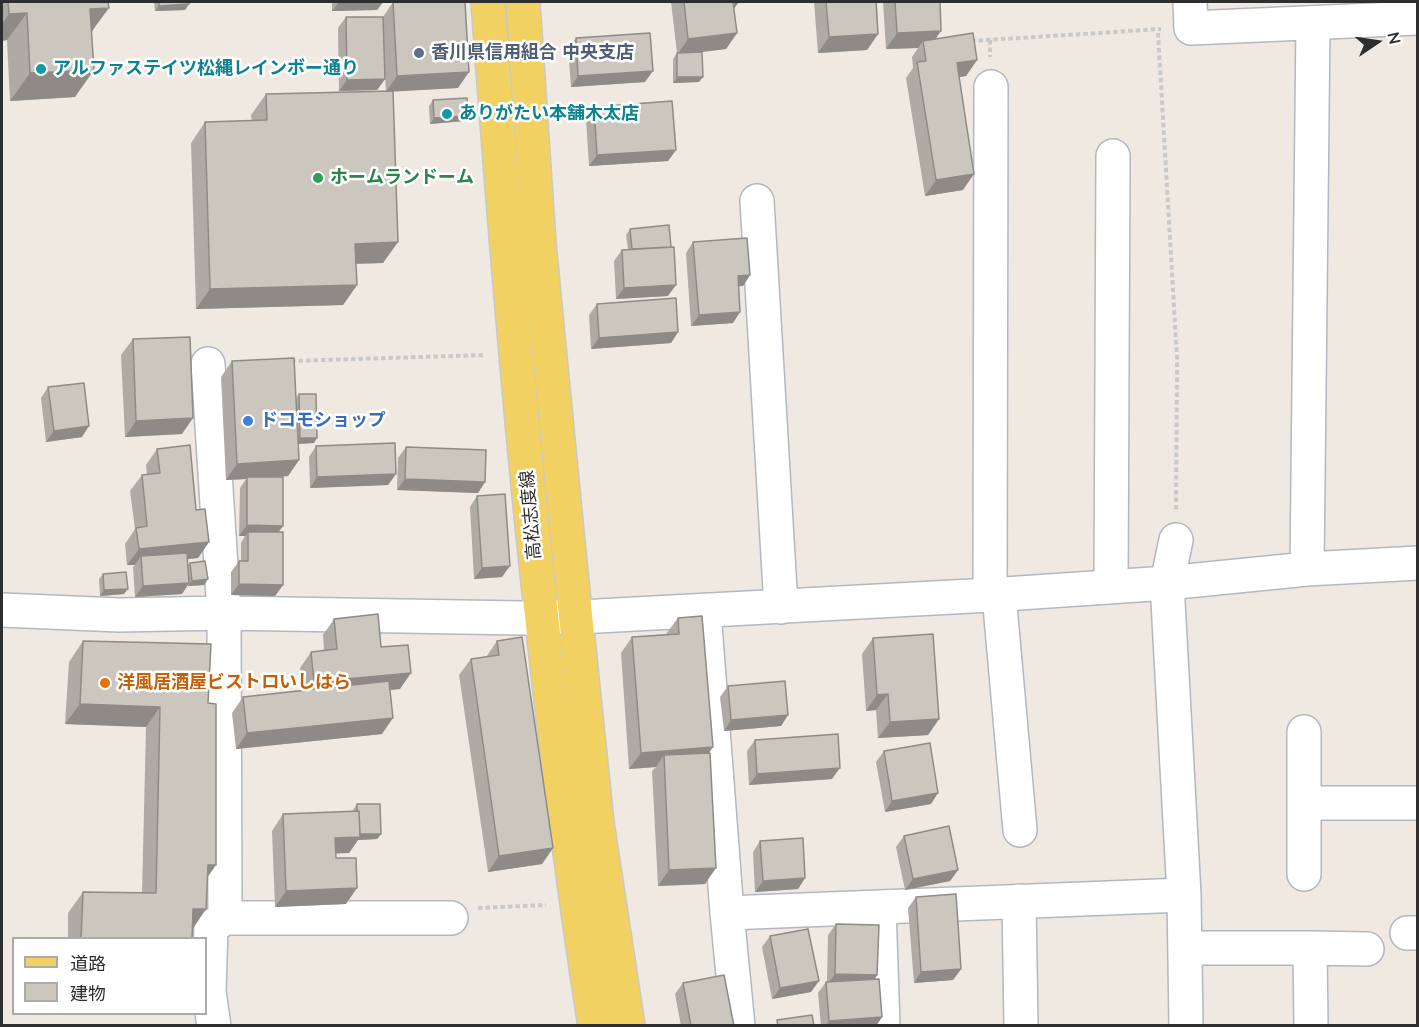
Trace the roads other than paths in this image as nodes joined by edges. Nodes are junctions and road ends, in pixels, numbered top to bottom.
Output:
1 (488, 2) edge
2 (523, 2) edge
3 (1191, 15) edge
4 (1418, 18) edge
5 (1313, 24) junction
6 (991, 87) dead end
7 (1113, 156) dead end
8 (757, 201) dead end
9 (208, 364) dead end
10 (1176, 540) road end
11 (1418, 563) edge
12 (1307, 568) junction
13 (1167, 583) junction
14 (1111, 587) junction
15 (995, 595) junction
16 (781, 607) junction
17 (2, 610) edge
18 (704, 612) junction
19 (224, 613) junction
20 (577, 617) junction
21 (540, 618) junction
22 (1304, 732) dead end
23 (1304, 803) junction
24 (1418, 803) edge
25 (1020, 830) dead end
26 (1304, 874) dead end
27 (1184, 896) junction
28 (1019, 901) junction
29 (879, 907) junction
30 (727, 913) junction
31 (225, 918) junction
32 (451, 918) road end
33 (1185, 948) junction
34 (1310, 948) junction
35 (1366, 949) dead end
36 (214, 1026) edge
37 (595, 1026) edge
38 (628, 1026) edge
39 (738, 1026) edge
40 (883, 1026) edge
41 (1021, 1026) edge
42 (1186, 1026) edge
43 (1311, 1026) edge

1 - 21 main road, 高松志度線
2 - 20 main road, 高松志度線
3 - 5 street
4 - 5 street
5 - 12 street
6 - 15 street
7 - 14 street
8 - 16 street
9 - 19 street
10 - 13 street
11 - 12 street
12 - 13 street
13 - 14 street
13 - 27 street
14 - 15 street
15 - 16 street
15 - 25 street
16 - 18 street
17 - 19 street
18 - 20 street
18 - 30 street
19 - 21 street
19 - 31 street
20 - 21 street
20 - 38 main road, 高松志度線
21 - 37 main road, 高松志度線
22 - 23 street
23 - 24 street
23 - 26 street
27 - 28 street
27 - 33 street
28 - 29 street
28 - 41 street
29 - 30 street
29 - 40 street
30 - 39 street
31 - 32 street
31 - 36 street
33 - 34 street
33 - 42 street
34 - 35 street
34 - 43 street

